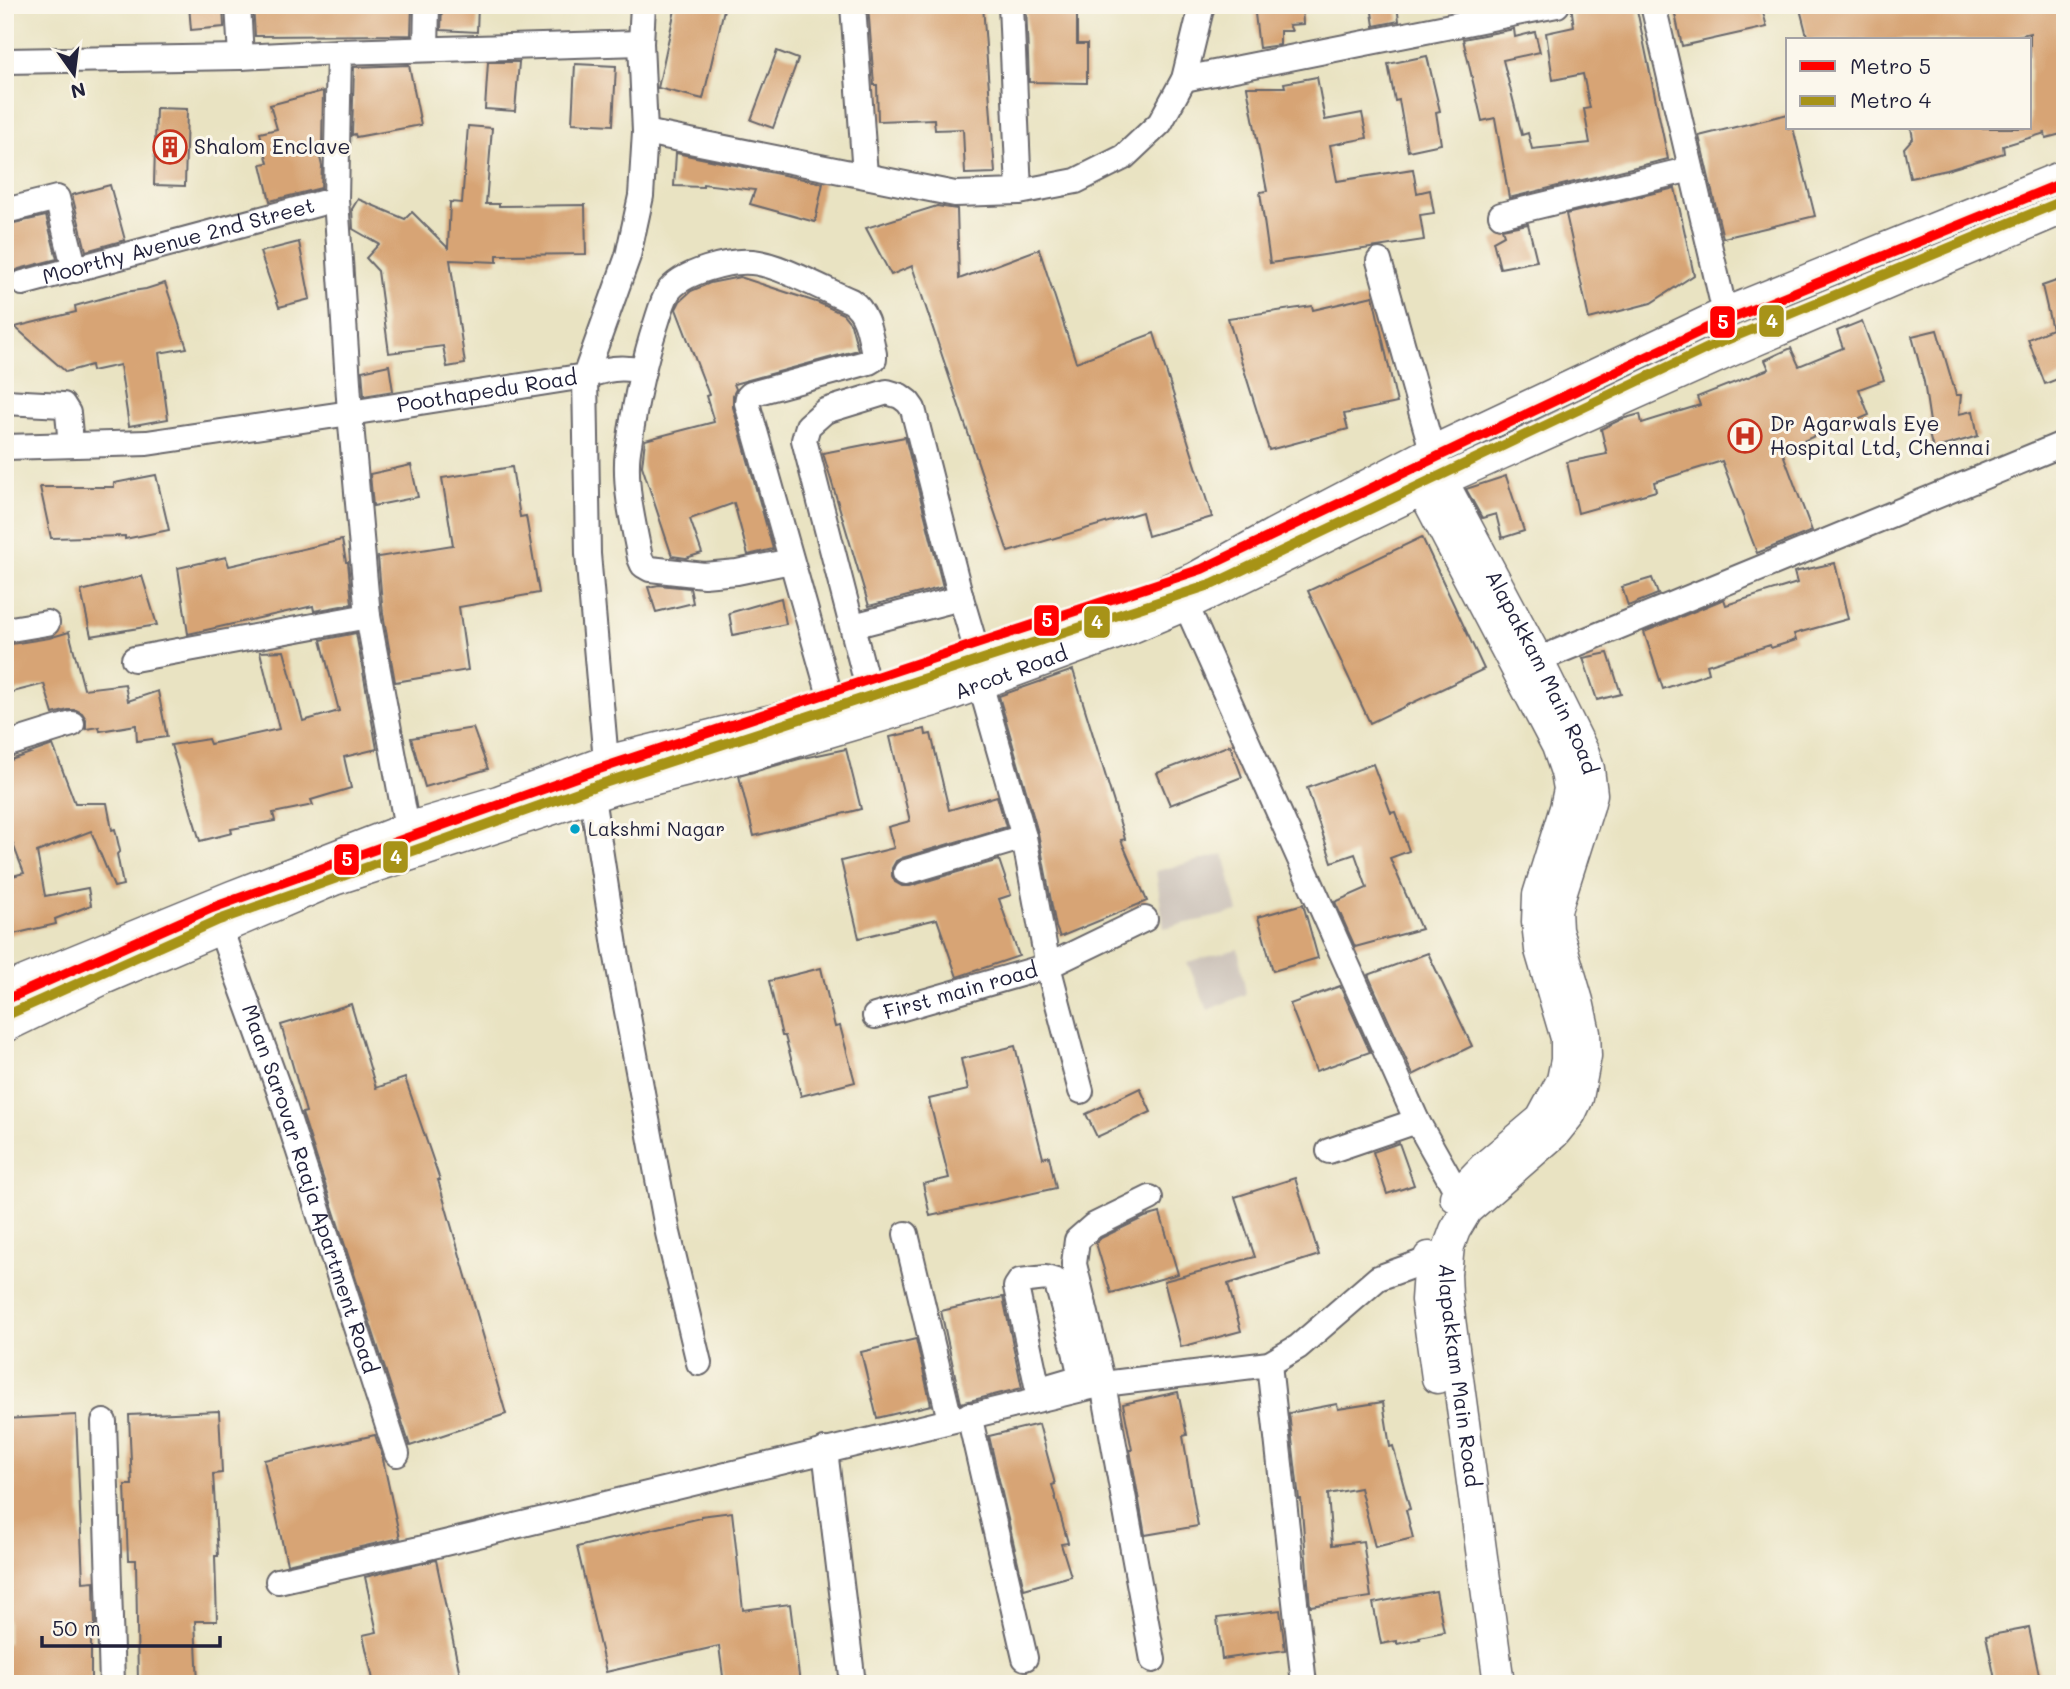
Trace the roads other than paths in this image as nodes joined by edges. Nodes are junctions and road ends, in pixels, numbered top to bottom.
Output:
1 (238, 5) edge
2 (427, 5) edge
3 (643, 5) edge
4 (853, 5) edge
5 (1011, 5) edge
6 (1202, 5) edge
7 (1558, 5) edge
8 (1653, 5) edge
9 (641, 43) junction
10 (426, 50) junction
11 (339, 52) junction
12 (241, 57) junction
13 (5, 61) edge
14 (1184, 79) junction
15 (645, 132) junction
16 (1691, 169) junction
17 (865, 175) junction
18 (2065, 175) edge
19 (1018, 192) junction
20 (336, 200) junction
21 (2065, 208) edge
22 (5, 211) edge
23 (1501, 215) dead end
24 (1379, 261) dead end
25 (75, 270) junction
26 (23, 283) dead end
27 (1725, 313) junction
28 (643, 371) junction
29 (585, 376) junction
30 (5, 402) edge
31 (350, 413) junction
32 (2065, 443) edge
33 (71, 445) junction
34 (5, 447) edge
35 (1418, 458) junction
36 (1432, 485) junction
37 (791, 561) junction
38 (961, 598) junction
39 (1186, 606) junction
40 (368, 615) junction
41 (47, 622) dead end
42 (853, 626) junction
43 (5, 630) edge
44 (134, 659) dead end
45 (1527, 664) junction
46 (979, 671) junction
47 (869, 692) junction
48 (832, 703) junction
49 (72, 724) dead end
50 (5, 745) edge
51 (606, 761) junction
52 (592, 797) junction
53 (407, 828) junction
54 (1024, 837) junction
55 (906, 872) dead end
56 (1145, 919) dead end
57 (220, 928) junction
58 (1048, 966) junction
59 (5, 989) edge
60 (875, 1016) dead end
61 (5, 1027) edge
62 (1081, 1091) dead end
63 (1417, 1121) junction
64 (1329, 1151) dead end
65 (1150, 1198) dead end
66 (1462, 1201) junction
67 (906, 1234) dead end
68 (1438, 1260) junction
69 (1074, 1308) junction
70 (1085, 1351) junction
71 (699, 1363) dead end
72 (1269, 1364) junction
73 (1103, 1384) junction
74 (960, 1418) junction
75 (104, 1422) dead end
76 (825, 1450) junction
77 (397, 1454) dead end
78 (278, 1581) dead end
79 (1025, 1658) dead end
80 (1153, 1660) dead end
81 (112, 1684) edge
82 (853, 1684) edge
83 (1304, 1684) edge
84 (1479, 1684) edge
85 (1499, 1684) edge

1 - 12 street
2 - 10 street
3 - 9 street
4 - 17 street
5 - 19 street
6 - 14 street
7 - 14 street
8 - 16 street
9 - 10 street
9 - 15 street
10 - 11 street
11 - 12 street
11 - 20 street
12 - 13 street
14 - 19 street
15 - 17 street
15 - 29 street
16 - 23 street
16 - 27 street
17 - 19 street
18 - 27 main road, Arcot Road
20 - 25 street, Moorthy Avenue 2nd Street
20 - 31 street
21 - 36 main road, Arcot Road
22 - 25 street
24 - 35 street
25 - 26 street, Moorthy Avenue 2nd Street
27 - 35 main road, Arcot Road
28 - 29 street
28 - 37 street
28 - 37 street
29 - 31 street, Poothapedu Road
29 - 51 street, Poothapedu Road
30 - 33 street
31 - 33 street, Poothapedu Road
31 - 40 street
32 - 45 street
33 - 34 street, Poothapedu Road
35 - 36 main road, Alapakkam Main Road
35 - 46 main road, Arcot Road
36 - 39 main road, Arcot Road
36 - 45 main road, Alapakkam Main Road
37 - 48 street
38 - 42 street
38 - 42 street, First main road
38 - 46 street, First main road
39 - 46 main road, Arcot Road
39 - 63 street
40 - 44 street
40 - 53 street
41 - 43 street
42 - 47 street
45 - 66 main road, Alapakkam Main Road
46 - 47 main road, Arcot Road
46 - 52 main road, Arcot Road
46 - 54 street, First main road
47 - 48 main road, Arcot Road
48 - 51 main road, Arcot Road
49 - 50 street
51 - 53 main road, Arcot Road
52 - 57 main road, Arcot Road
52 - 71 street
53 - 59 main road, Arcot Road
54 - 55 street
54 - 58 street, First main road
56 - 58 street, First main road
57 - 61 main road, Arcot Road
57 - 77 street, Maan Sarovar Raaja Apartment Road
58 - 60 street, First main road
58 - 62 street
63 - 64 street
63 - 66 street
65 - 69 street
66 - 68 main road, Alapakkam Main Road
67 - 74 street
68 - 72 street
68 - 84 main road, Alapakkam Main Road
68 - 85 main road, Alapakkam Main Road
69 - 70 street
69 - 70 street
70 - 73 street
72 - 73 street
72 - 83 street
73 - 74 street
73 - 80 street
74 - 76 street
74 - 79 street
75 - 81 street
76 - 78 street
76 - 82 street

